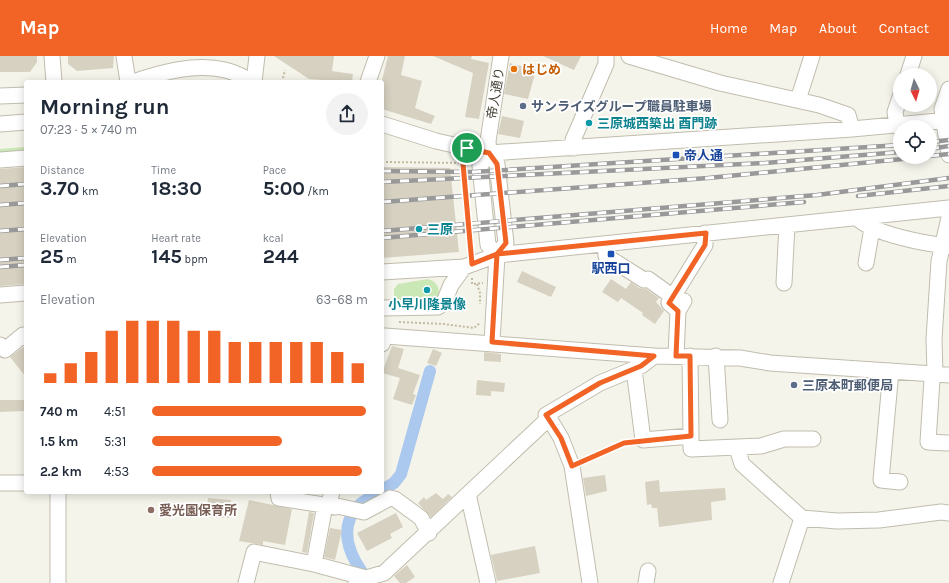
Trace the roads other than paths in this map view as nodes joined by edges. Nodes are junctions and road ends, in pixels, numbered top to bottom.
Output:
1 (52, 56) edge
2 (124, 56) edge
3 (257, 56) edge
4 (377, 56) edge
5 (606, 56) edge
6 (629, 56) edge
7 (812, 56) edge
8 (914, 56) edge
9 (499, 57) edge
10 (670, 62) edge
11 (910, 68) edge
12 (54, 80) edge
13 (128, 80) edge
14 (140, 80) edge
15 (250, 80) edge
16 (254, 80) edge
17 (369, 80) edge
18 (949, 89) edge
19 (24, 95) edge
20 (0, 96) edge
21 (798, 100) junction
22 (946, 120) edge
23 (24, 122) edge
24 (0, 124) edge
25 (384, 125) edge
26 (893, 126) edge
27 (852, 129) junction
28 (574, 148) junction
29 (489, 153) junction
30 (949, 155) edge
31 (24, 158) edge
32 (0, 160) edge
33 (949, 208) edge
34 (857, 218) junction
35 (949, 218) edge
36 (788, 225) junction
37 (872, 228) junction
38 (706, 233) junction
39 (605, 244) junction
40 (946, 245) edge
41 (497, 254) junction
42 (866, 263) dead end
43 (468, 265) junction
44 (384, 272) edge
45 (784, 283) dead end
46 (24, 293) edge
47 (0, 295) edge
48 (678, 303) junction
49 (384, 308) edge
50 (24, 336) edge
51 (384, 339) edge
52 (492, 342) junction
53 (0, 345) edge
54 (654, 356) junction
55 (683, 356) junction
56 (716, 356) junction
57 (634, 369) junction
58 (891, 371) junction
59 (942, 374) edge
60 (548, 418) junction
61 (720, 420) dead end
62 (691, 436) junction
63 (813, 439) dead end
64 (947, 443) dead end
65 (737, 448) junction
66 (900, 482) dead end
67 (0, 483) edge
68 (24, 483) edge
69 (58, 494) edge
70 (278, 494) edge
71 (468, 494) junction
72 (331, 501) edge
73 (949, 513) edge
74 (802, 518) junction
75 (429, 533) junction
76 (314, 564) junction
77 (363, 581) edge
78 (58, 583) edge
79 (246, 583) edge
80 (488, 583) edge
81 (590, 583) edge
82 (780, 583) edge

1 - 12 street
2 - 13 street
3 - 16 street
4 - 17 street
5 - 28 street
6 - 10 street
7 - 21 street
8 - 11 street
9 - 29 street, 帝人通り
10 - 21 street
14 - 15 street
18 - 22 street
19 - 20 street
21 - 27 street
22 - 30 street
23 - 24 street
25 - 29 street
26 - 27 street
27 - 28 street
28 - 29 street
29 - 41 street
31 - 32 street
33 - 34 street
34 - 36 street
34 - 37 street
35 - 40 street
36 - 38 street
36 - 45 street
37 - 40 street
37 - 42 street
38 - 39 street
38 - 48 street
39 - 41 street
39 - 48 street
40 - 59 street
41 - 43 street
41 - 52 street
43 - 44 street
43 - 49 street
46 - 47 street
48 - 55 street
50 - 53 street
51 - 52 street
52 - 54 street
54 - 55 street
54 - 57 street
55 - 56 street
55 - 62 street
56 - 58 street
56 - 61 street
57 - 60 street
57 - 62 street
58 - 59 street
58 - 66 street
59 - 64 street
60 - 71 street
60 - 81 street
62 - 65 street
63 - 65 street
65 - 74 street
67 - 68 street
69 - 78 street
70 - 72 street
71 - 75 street
71 - 80 street
72 - 75 street
72 - 76 street
73 - 74 street
74 - 82 street
75 - 77 street
76 - 77 street
76 - 79 street

